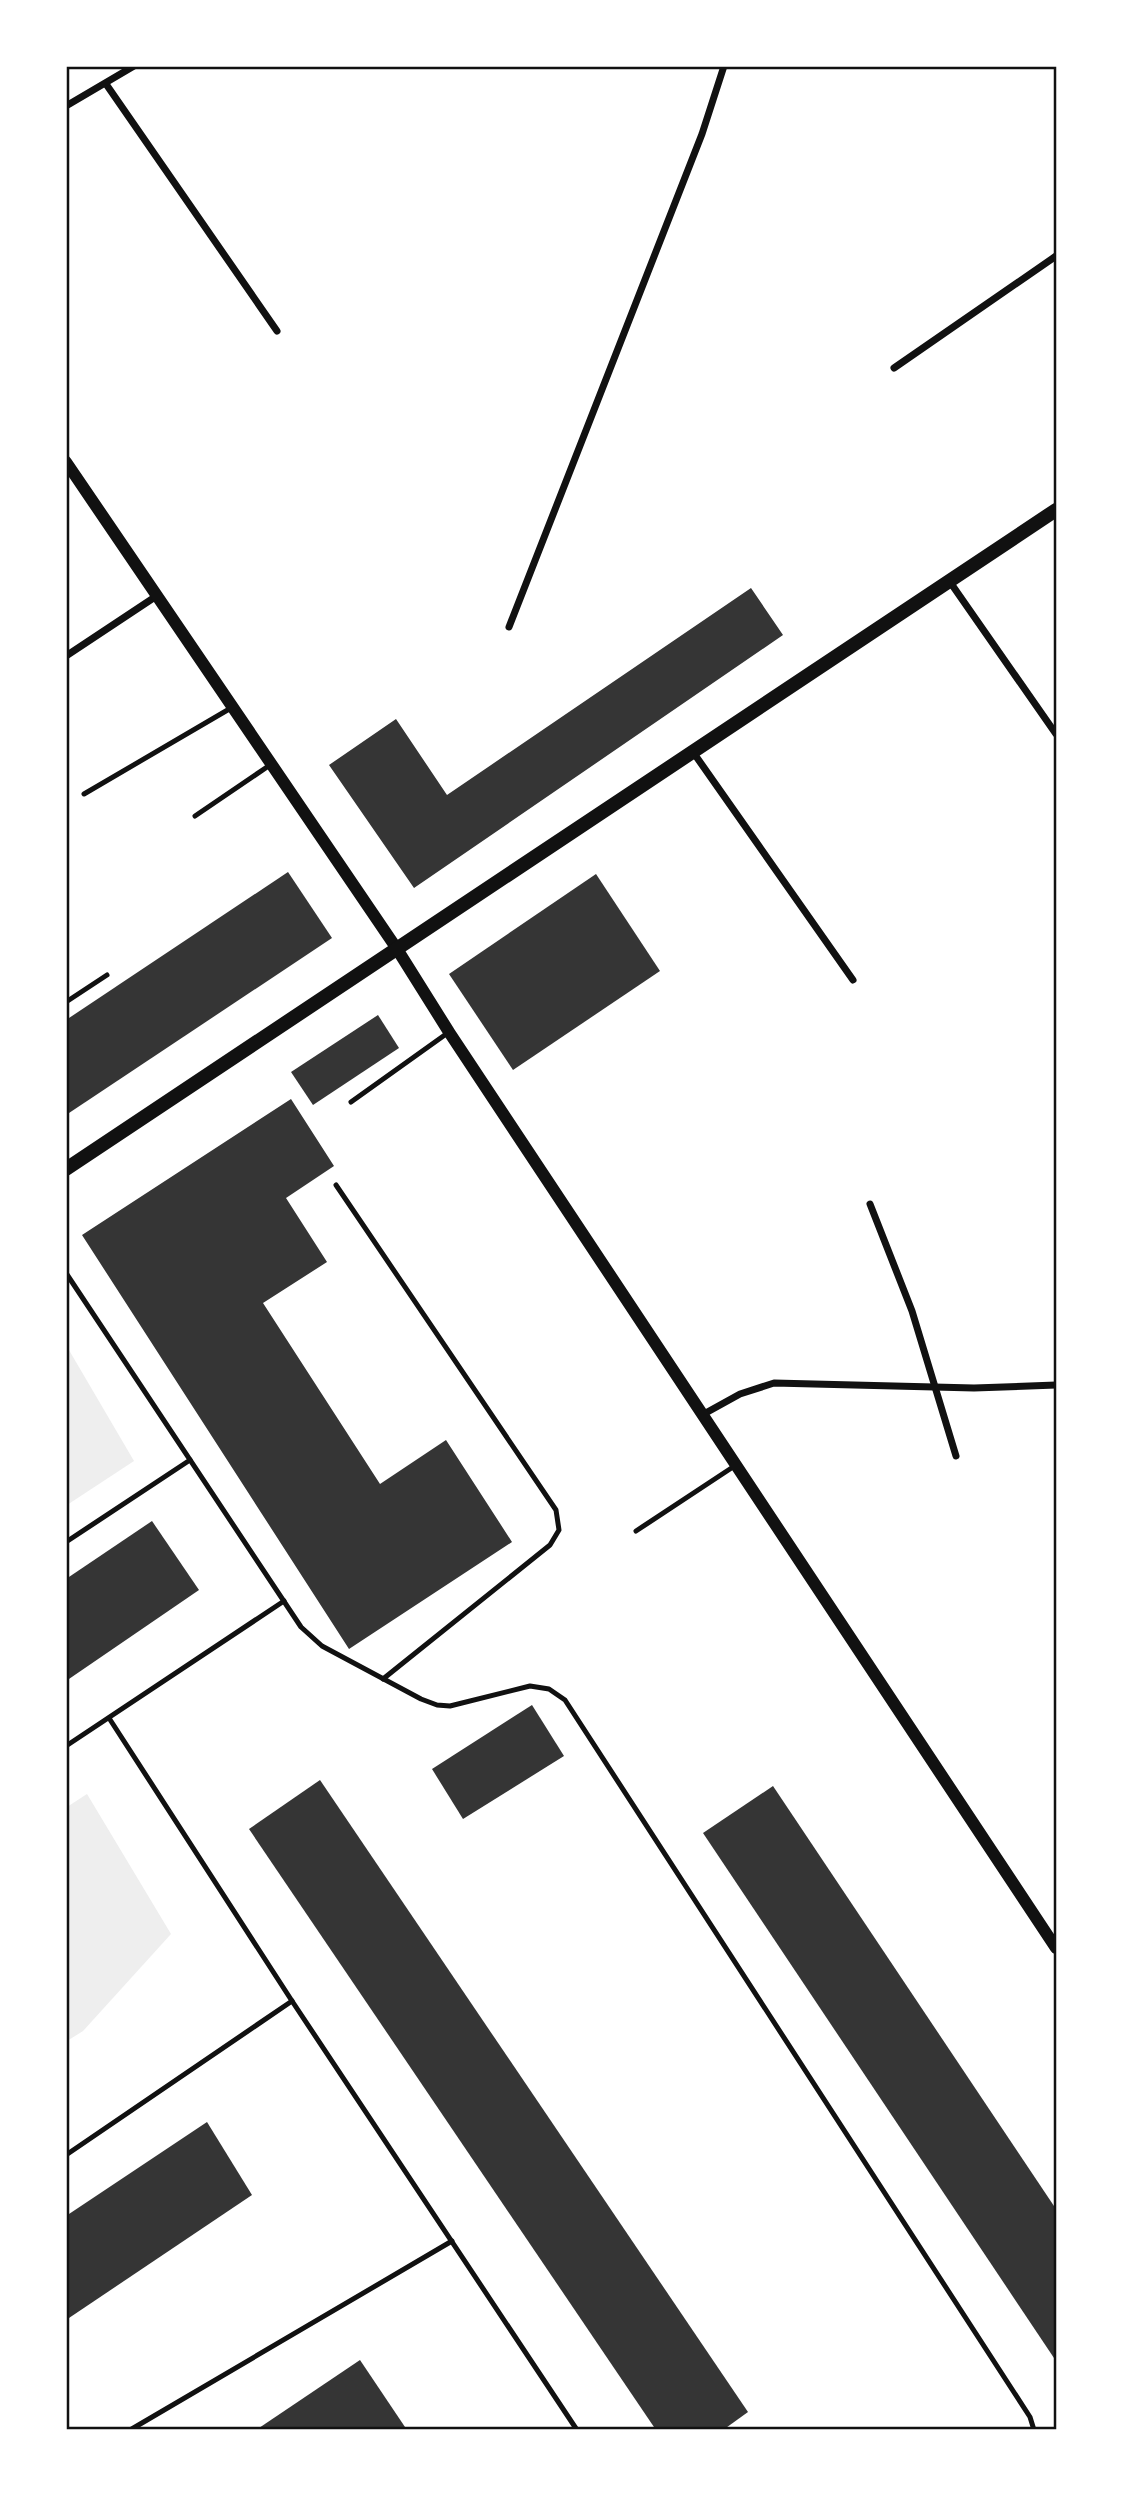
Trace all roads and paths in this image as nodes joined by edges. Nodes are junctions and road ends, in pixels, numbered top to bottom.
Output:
1 (134, 66) edge
2 (724, 66) edge
3 (106, 84) junction
4 (66, 106) edge
5 (1056, 256) edge
6 (277, 331) dead end
7 (894, 368) dead end
8 (66, 461) edge
9 (1056, 510) edge
10 (950, 582) junction
11 (158, 595) junction
12 (509, 628) dead end
13 (66, 656) edge
14 (233, 707) junction
15 (1056, 734) edge
16 (694, 752) junction
17 (272, 764) junction
18 (84, 794) dead end
19 (195, 816) dead end
20 (397, 949) junction
21 (107, 975) dead end
22 (853, 980) dead end
23 (66, 1002) edge
24 (449, 1032) junction
25 (351, 1102) dead end
26 (66, 1169) edge
27 (337, 1185) dead end
28 (870, 1205) dead end
29 (66, 1273) edge
30 (1056, 1385) edge
31 (935, 1387) junction
32 (702, 1415) junction
33 (956, 1456) dead end
34 (190, 1460) junction
35 (736, 1465) junction
36 (636, 1531) dead end
37 (66, 1542) edge
38 (284, 1601) junction
39 (383, 1679) junction
40 (109, 1718) junction
41 (66, 1745) edge
42 (1056, 1948) edge
43 (292, 2001) junction
44 (66, 2155) edge
45 (452, 2242) junction
46 (130, 2430) edge
47 (578, 2430) edge
48 (1034, 2430) edge

1 - 3 street
2 - 12 street
3 - 4 street
3 - 6 street
5 - 7 street
8 - 11 street
9 - 10 main road
10 - 15 street
10 - 16 main road
11 - 13 street
11 - 14 street
14 - 17 street
14 - 18 lane
16 - 20 main road
16 - 22 street
17 - 19 lane
17 - 20 street
20 - 24 street
20 - 26 main road
21 - 23 lane
24 - 25 lane
24 - 32 street
27 - 39 lane
28 - 31 street
29 - 34 lane
30 - 31 street
31 - 32 street
31 - 33 street
32 - 35 street
34 - 37 lane
34 - 38 lane
35 - 36 lane
35 - 42 street
38 - 39 lane
38 - 40 lane
39 - 48 lane
40 - 41 lane
40 - 43 lane
43 - 44 lane
43 - 45 lane
45 - 46 lane
45 - 47 lane

